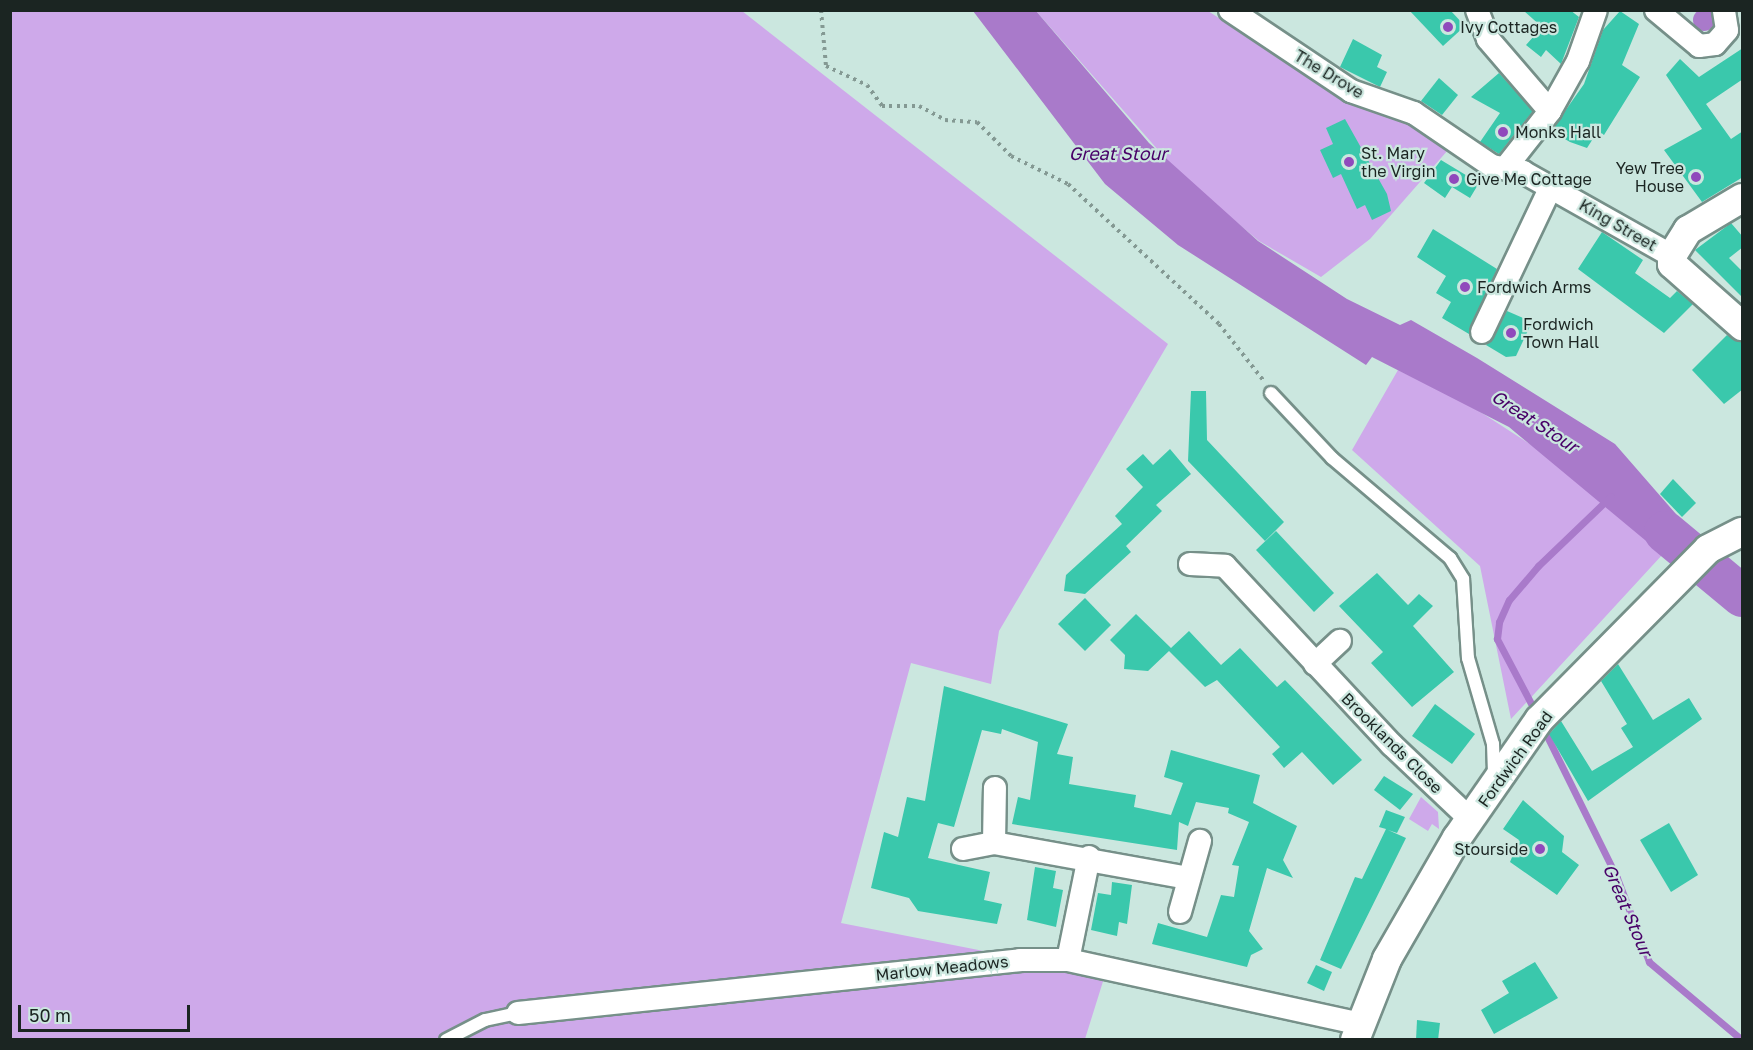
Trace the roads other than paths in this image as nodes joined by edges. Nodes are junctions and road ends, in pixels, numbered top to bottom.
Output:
1 (1230, 10) edge
2 (1477, 10) edge
3 (1596, 10) edge
4 (1656, 10) edge
5 (1724, 10) edge
6 (1550, 111) junction
7 (1499, 167) junction
8 (1551, 187) junction
9 (1743, 198) edge
10 (1672, 256) junction
11 (1743, 326) edge
12 (1482, 332) dead end
13 (1271, 393) road end
14 (1743, 532) edge
15 (1190, 564) dead end
16 (1340, 641) dead end
17 (1315, 664) junction
18 (1494, 786) junction
19 (995, 788) dead end
20 (1471, 820) junction
21 (1200, 841) dead end
22 (994, 843) junction
23 (963, 849) dead end
24 (1089, 857) junction
25 (1190, 878) junction
26 (1180, 912) dead end
27 (1068, 960) junction
28 (518, 1013) joint
29 (1358, 1032) edge
30 (446, 1040) edge

1 - 7 street, The Drove
2 - 6 street
3 - 6 street
4 - 5 street
6 - 7 street
7 - 8 street, King Street
8 - 10 street, King Street
8 - 12 street
9 - 10 street
10 - 11 street, King Street
13 - 18 lane
14 - 18 street, Fordwich Road
15 - 17 street, Brooklands Close
16 - 17 street
17 - 20 street, Brooklands Close
18 - 20 street, Fordwich Road
19 - 22 street
20 - 29 street, Fordwich Road
21 - 25 street
22 - 23 street
22 - 24 street
24 - 25 street
24 - 27 street
25 - 26 street
27 - 28 street, Marlow Meadows
27 - 29 street, Marlow Meadows
28 - 30 lane

